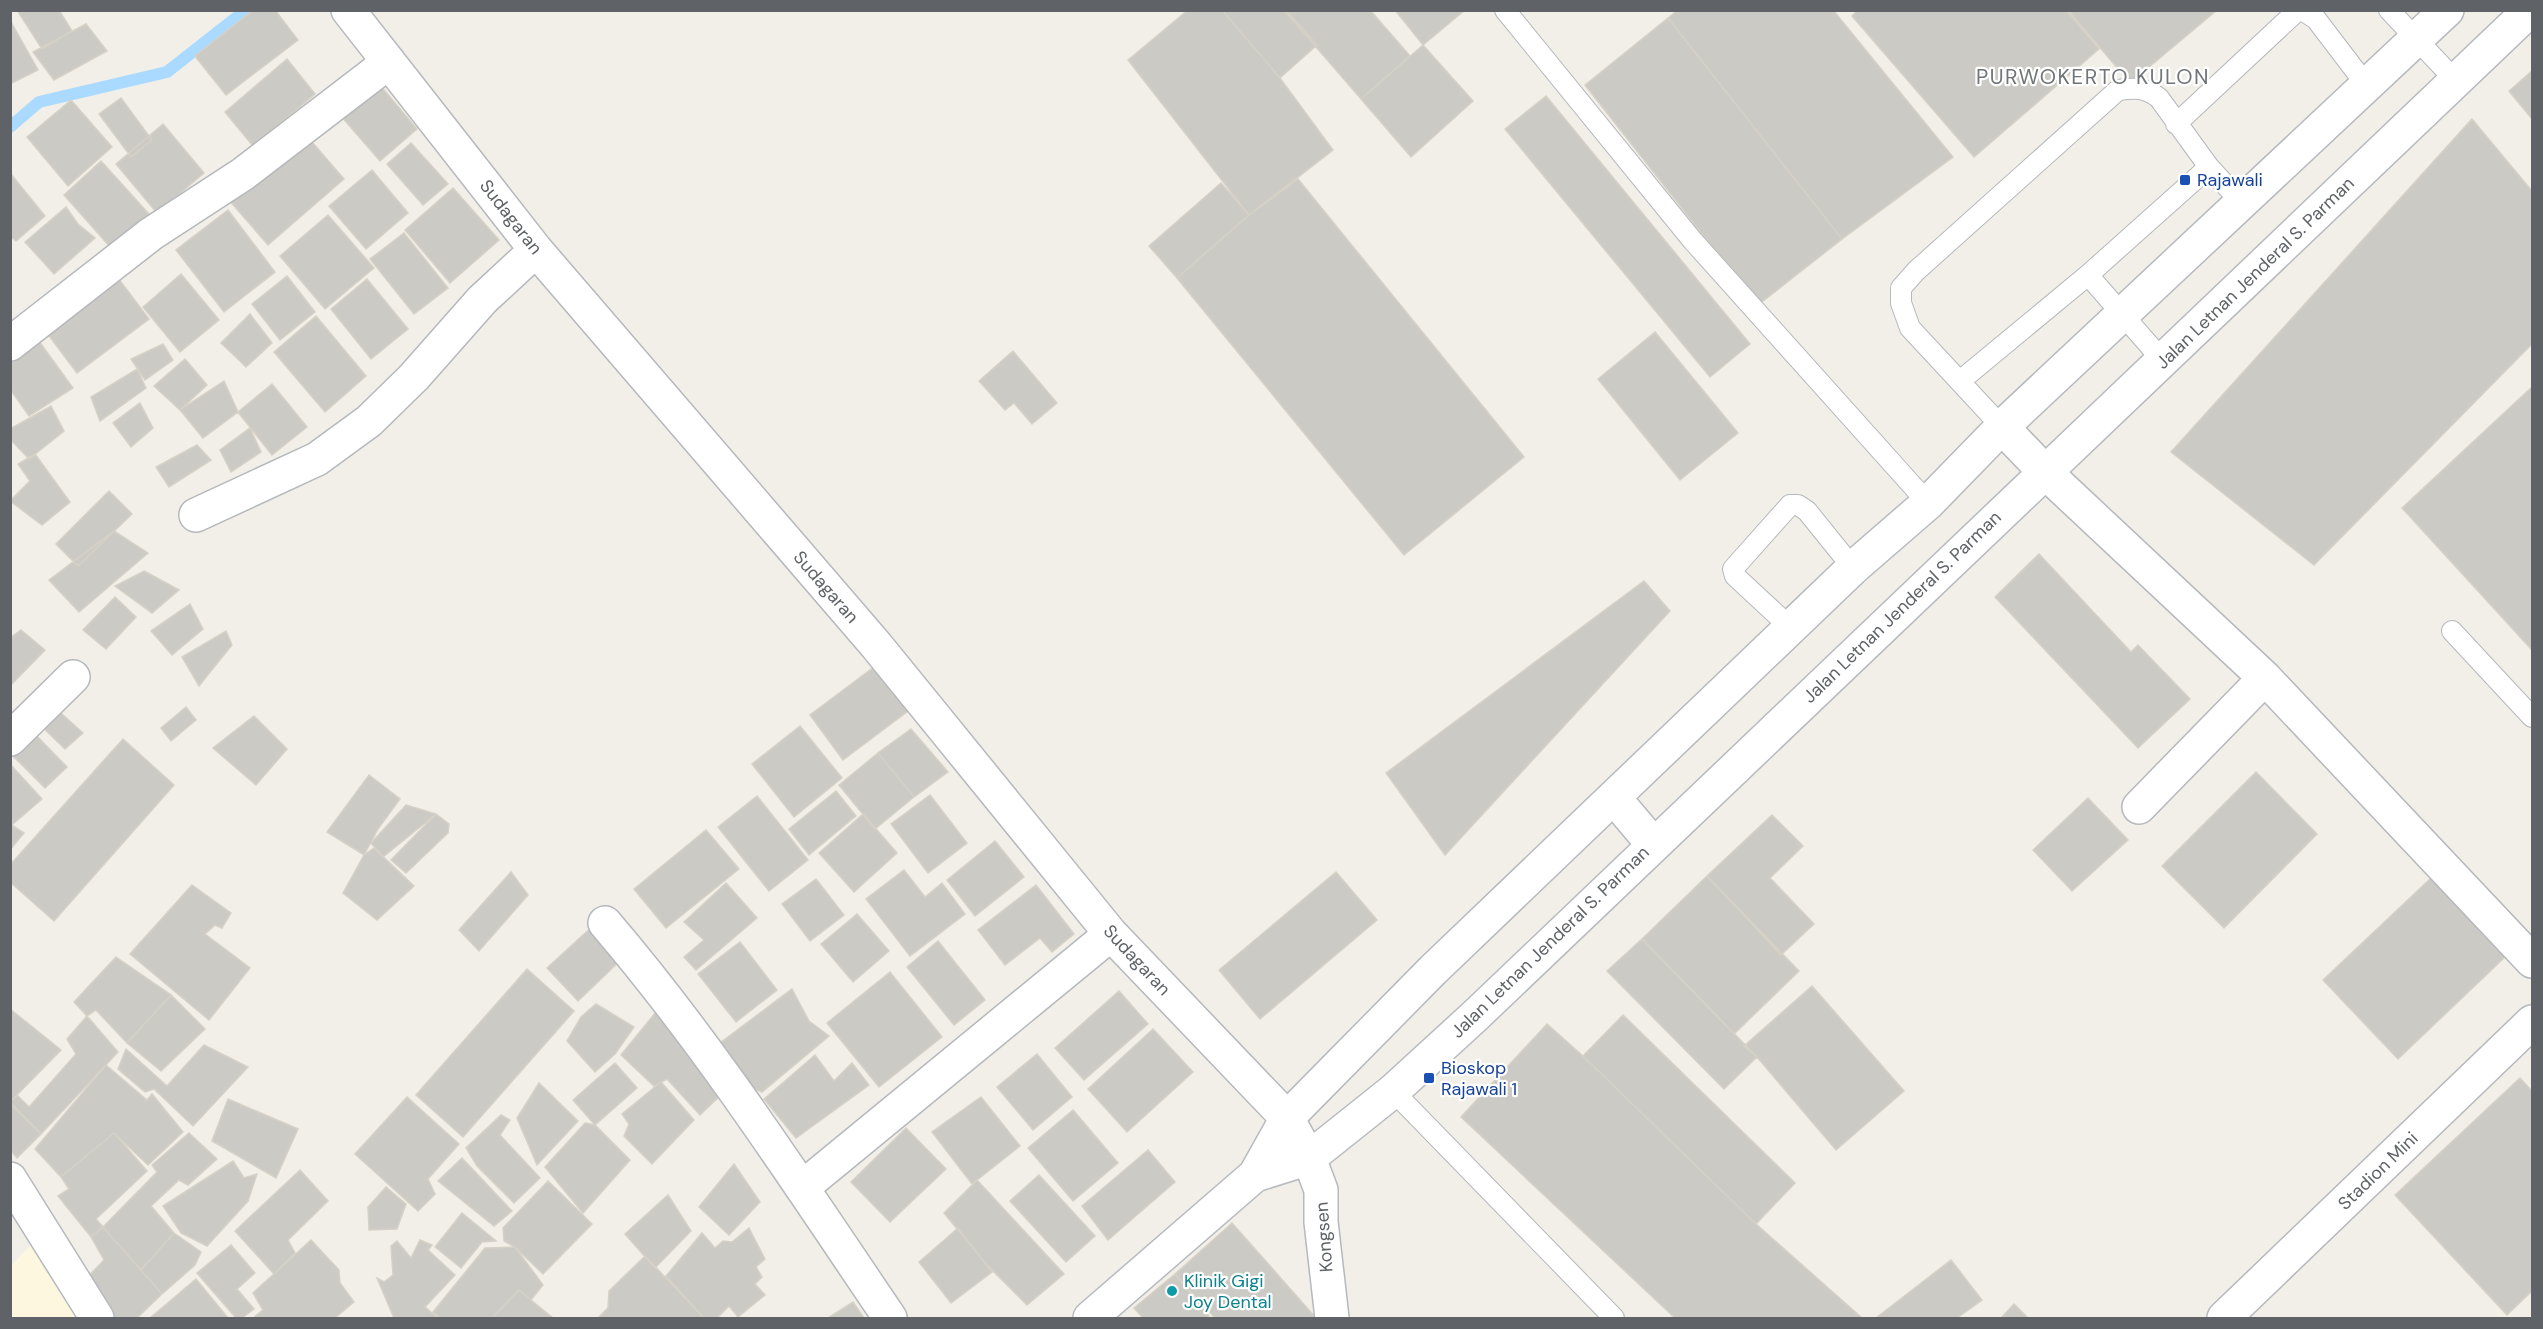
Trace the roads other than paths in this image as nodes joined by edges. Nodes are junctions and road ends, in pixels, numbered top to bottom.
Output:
1 (348, 10) edge
2 (1505, 10) edge
3 (2300, 10) edge
4 (2389, 10) edge
5 (2447, 10) edge
6 (2530, 10) edge
7 (2415, 41) junction
8 (389, 62) junction
9 (2455, 80) junction
10 (2367, 86) junction
11 (2176, 124) junction
12 (2209, 167) junction
13 (2242, 202) junction
14 (536, 249) junction
15 (2088, 274) junction
16 (2123, 316) junction
17 (10, 344) edge
18 (2163, 361) junction
19 (1960, 381) junction
20 (2002, 426) junction
21 (2044, 471) junction
22 (1928, 503) junction
23 (196, 515) dead end
24 (1853, 568) junction
25 (1792, 629) junction
26 (2452, 631) dead end
27 (73, 677) dead end
28 (2265, 678) junction
29 (2532, 717) edge
30 (10, 739) edge
31 (1614, 798) junction
32 (2139, 807) dead end
33 (1653, 844) junction
34 (605, 923) dead end
35 (1111, 934) junction
36 (2532, 962) edge
37 (2532, 1022) edge
38 (1392, 1091) junction
39 (1287, 1118) junction
40 (1309, 1158) junction
41 (1255, 1175) junction
42 (10, 1179) edge
43 (804, 1187) junction
44 (2232, 1316) edge
45 (97, 1318) edge
46 (890, 1318) edge
47 (1090, 1318) edge
48 (1332, 1318) edge
49 (1614, 1318) edge

1 - 8 street, Sudagaran
2 - 22 lane
3 - 10 lane
3 - 11 lane
4 - 7 lane
5 - 7 street, Jalan Letnan Jenderal S. Parman
6 - 9 street, Jalan Letnan Jenderal S. Parman
7 - 9 lane
7 - 10 street, Jalan Letnan Jenderal S. Parman
8 - 14 street, Sudagaran
8 - 17 street
9 - 18 street, Jalan Letnan Jenderal S. Parman
10 - 13 street, Jalan Letnan Jenderal S. Parman
11 - 12 lane
11 - 19 lane
12 - 13 lane
12 - 15 lane
13 - 16 street, Jalan Letnan Jenderal S. Parman
14 - 23 street
14 - 35 street, Sudagaran
15 - 16 lane
15 - 19 lane
16 - 18 lane
16 - 20 street, Jalan Letnan Jenderal S. Parman
18 - 21 street, Jalan Letnan Jenderal S. Parman
19 - 20 lane
20 - 21 street
20 - 22 street, Jalan Letnan Jenderal S. Parman
21 - 28 street
21 - 33 street, Jalan Letnan Jenderal S. Parman
22 - 24 street, Jalan Letnan Jenderal S. Parman
24 - 25 street, Jalan Letnan Jenderal S. Parman
24 - 25 lane
25 - 31 street, Jalan Letnan Jenderal S. Parman
26 - 29 lane
27 - 30 street
28 - 32 street
28 - 36 street
31 - 33 street
31 - 39 street, Jalan Letnan Jenderal S. Parman
33 - 38 street, Jalan Letnan Jenderal S. Parman
34 - 43 street
35 - 39 street, Sudagaran
35 - 43 street
37 - 44 street, Stadion Mini
38 - 40 street, Jalan Letnan Jenderal S. Parman
38 - 49 lane
39 - 40 street, Sudagaran
39 - 41 street, Jalan Letnan Jenderal S. Parman
40 - 41 street, Jalan Letnan Jenderal S. Parman
40 - 48 street, Kongsen
41 - 47 street, Jalan Letnan Jenderal S. Parman
42 - 45 street
43 - 46 street

